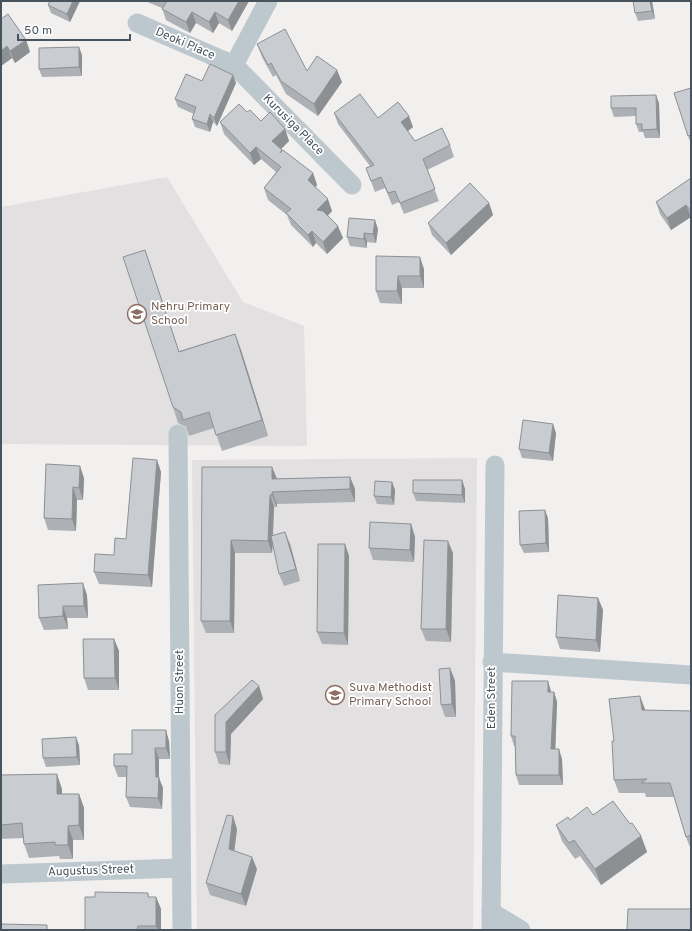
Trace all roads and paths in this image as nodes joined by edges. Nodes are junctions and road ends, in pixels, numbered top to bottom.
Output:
1 (268, 1) edge
2 (137, 23) dead end
3 (234, 65) junction
4 (352, 185) dead end
5 (178, 434) dead end
6 (495, 465) dead end
7 (492, 662) junction
8 (691, 675) edge
9 (181, 868) junction
10 (1, 874) edge
11 (491, 921) edge
12 (182, 930) edge
13 (522, 930) edge

1 - 3 street
2 - 3 street, Deoki Place
3 - 4 street, Kurusiga Place
5 - 9 street, Huon Street
6 - 7 street, Eden Street
7 - 8 street
7 - 11 street, Eden Street
9 - 10 street, Augustus Street
9 - 12 street, Huon Street
11 - 13 street

